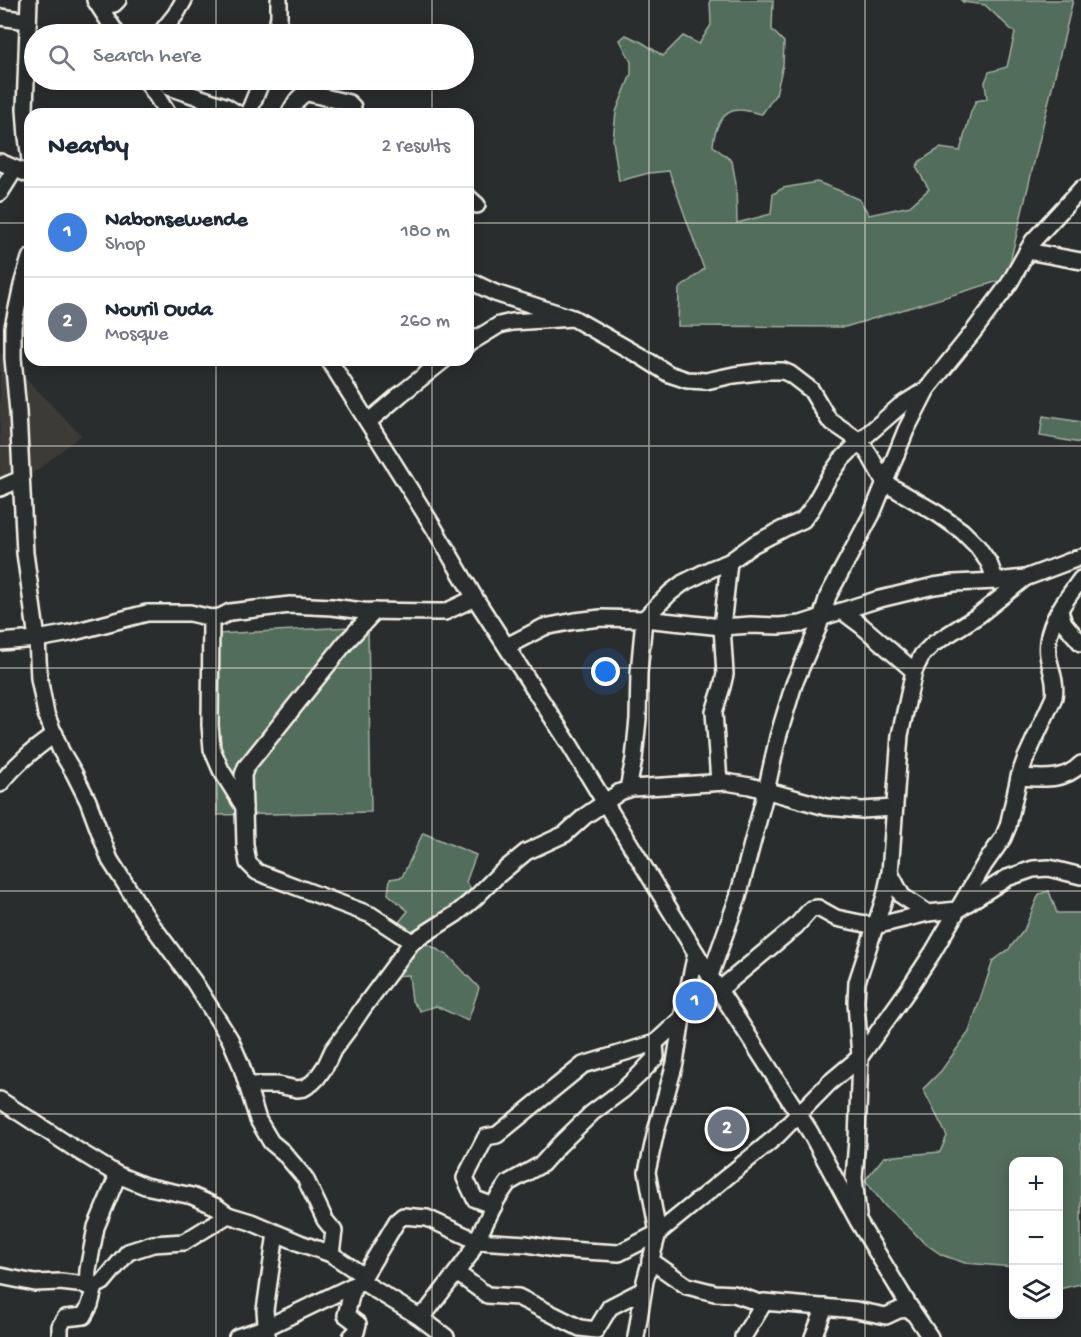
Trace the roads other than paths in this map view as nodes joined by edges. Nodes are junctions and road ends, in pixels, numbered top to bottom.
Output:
1 (29, 0) edge
2 (118, 0) edge
3 (184, 0) edge
4 (279, 0) edge
5 (97, 4) edge
6 (0, 17) edge
7 (28, 21) junction
8 (28, 24) edge
9 (110, 24) edge
10 (168, 24) edge
11 (277, 24) edge
12 (26, 90) edge
13 (152, 90) edge
14 (178, 90) edge
15 (258, 90) edge
16 (25, 108) edge
17 (164, 108) edge
18 (228, 108) edge
19 (250, 108) edge
20 (293, 108) edge
21 (353, 108) edge
22 (0, 162) edge
23 (15, 169) junction
24 (24, 172) edge
25 (1081, 189) edge
26 (0, 193) edge
27 (1028, 251) junction
28 (1081, 261) edge
29 (24, 276) edge
30 (474, 283) edge
31 (573, 318) junction
32 (474, 340) edge
33 (333, 366) edge
34 (425, 366) edge
35 (927, 389) junction
36 (369, 422) junction
37 (860, 441) junction
38 (21, 479) junction
39 (885, 483) junction
40 (0, 488) edge
41 (1081, 557) edge
42 (729, 562) junction
43 (1025, 578) junction
44 (1081, 579) edge
45 (996, 581) junction
46 (475, 598) junction
47 (842, 610) junction
48 (375, 611) junction
49 (1060, 611) junction
50 (821, 617) junction
51 (211, 618) junction
52 (644, 618) junction
53 (722, 627) junction
54 (37, 639) junction
55 (0, 642) edge
56 (1081, 643) edge
57 (507, 646) junction
58 (914, 671) junction
59 (55, 734) junction
60 (1081, 764) edge
61 (1019, 777) junction
62 (719, 782) junction
63 (0, 784) edge
64 (628, 789) junction
65 (765, 791) junction
66 (605, 802) junction
67 (244, 807) junction
68 (894, 808) junction
69 (890, 873) junction
70 (1081, 876) edge
71 (957, 910) junction
72 (928, 913) junction
73 (875, 926) junction
74 (412, 942) junction
75 (696, 953) junction
76 (710, 976) junction
77 (719, 990) junction
78 (682, 1018) junction
79 (655, 1043) junction
80 (860, 1057) junction
81 (248, 1085) junction
82 (0, 1100) edge
83 (799, 1114) junction
84 (118, 1175) junction
85 (494, 1206) junction
86 (228, 1215) junction
87 (858, 1221) junction
88 (276, 1233) junction
89 (658, 1233) junction
90 (477, 1241) junction
91 (331, 1254) junction
92 (650, 1260) junction
93 (457, 1273) junction
94 (0, 1276) edge
95 (361, 1281) junction
96 (91, 1286) junction
97 (643, 1290) junction
98 (762, 1306) junction
99 (825, 1307) junction
100 (911, 1309) junction
101 (418, 1316) junction
102 (267, 1332) edge
103 (60, 1337) edge
104 (237, 1337) edge
105 (351, 1337) edge
106 (446, 1337) edge
107 (636, 1337) edge
108 (743, 1337) edge
109 (813, 1337) edge
110 (930, 1337) edge

1 - 7 street
2 - 5 street
3 - 10 street
4 - 11 street
5 - 9 street
6 - 7 street
7 - 8 street
12 - 16 street
13 - 17 street
14 - 18 street
15 - 19 street
20 - 21 street
22 - 23 street
23 - 24 street
23 - 26 street
25 - 27 street
27 - 28 street
27 - 35 street
29 - 38 street
30 - 31 street
31 - 32 street
31 - 37 street
33 - 36 street
34 - 36 street
35 - 37 street
35 - 39 street
36 - 46 street
37 - 39 street
37 - 42 street
38 - 40 street
38 - 54 street
39 - 45 street
39 - 50 street
41 - 43 street
42 - 52 street
42 - 53 street
43 - 45 street
43 - 58 street
44 - 49 street
45 - 47 street
46 - 48 street
46 - 57 street
47 - 50 street
47 - 58 street
48 - 51 street
48 - 67 street
49 - 56 street
49 - 61 street
50 - 53 street
50 - 65 street
51 - 54 street
51 - 67 street
52 - 53 street
52 - 57 street
52 - 64 street
53 - 62 street
54 - 55 street
54 - 59 street
57 - 66 street
58 - 68 street
59 - 63 street
59 - 81 street
60 - 61 street
61 - 71 street
62 - 64 street
62 - 65 street
64 - 66 street
65 - 68 street
65 - 76 street
66 - 74 street
66 - 75 street
67 - 74 street
68 - 69 street
69 - 72 street
69 - 73 street
70 - 71 street
71 - 72 street
71 - 80 street
72 - 73 street
73 - 77 street
73 - 80 street
74 - 81 street
75 - 76 street
75 - 78 street
76 - 77 street
77 - 83 street
78 - 79 street
78 - 89 street
79 - 85 street
79 - 85 street
80 - 83 street
80 - 87 street
81 - 91 street
82 - 84 street
83 - 87 street
83 - 89 street
84 - 86 street
84 - 96 street
85 - 90 street
86 - 88 street
86 - 96 street
87 - 100 street
88 - 91 street
88 - 102 street
89 - 90 street
89 - 92 street
90 - 93 street
90 - 95 street
91 - 95 street
92 - 97 street
92 - 98 street
93 - 97 street
93 - 101 street
94 - 96 street
95 - 101 street
95 - 102 street
95 - 105 street
96 - 103 street
97 - 107 street
98 - 99 street
98 - 108 street
99 - 100 street
99 - 109 street
100 - 110 street
101 - 106 street
102 - 104 street

